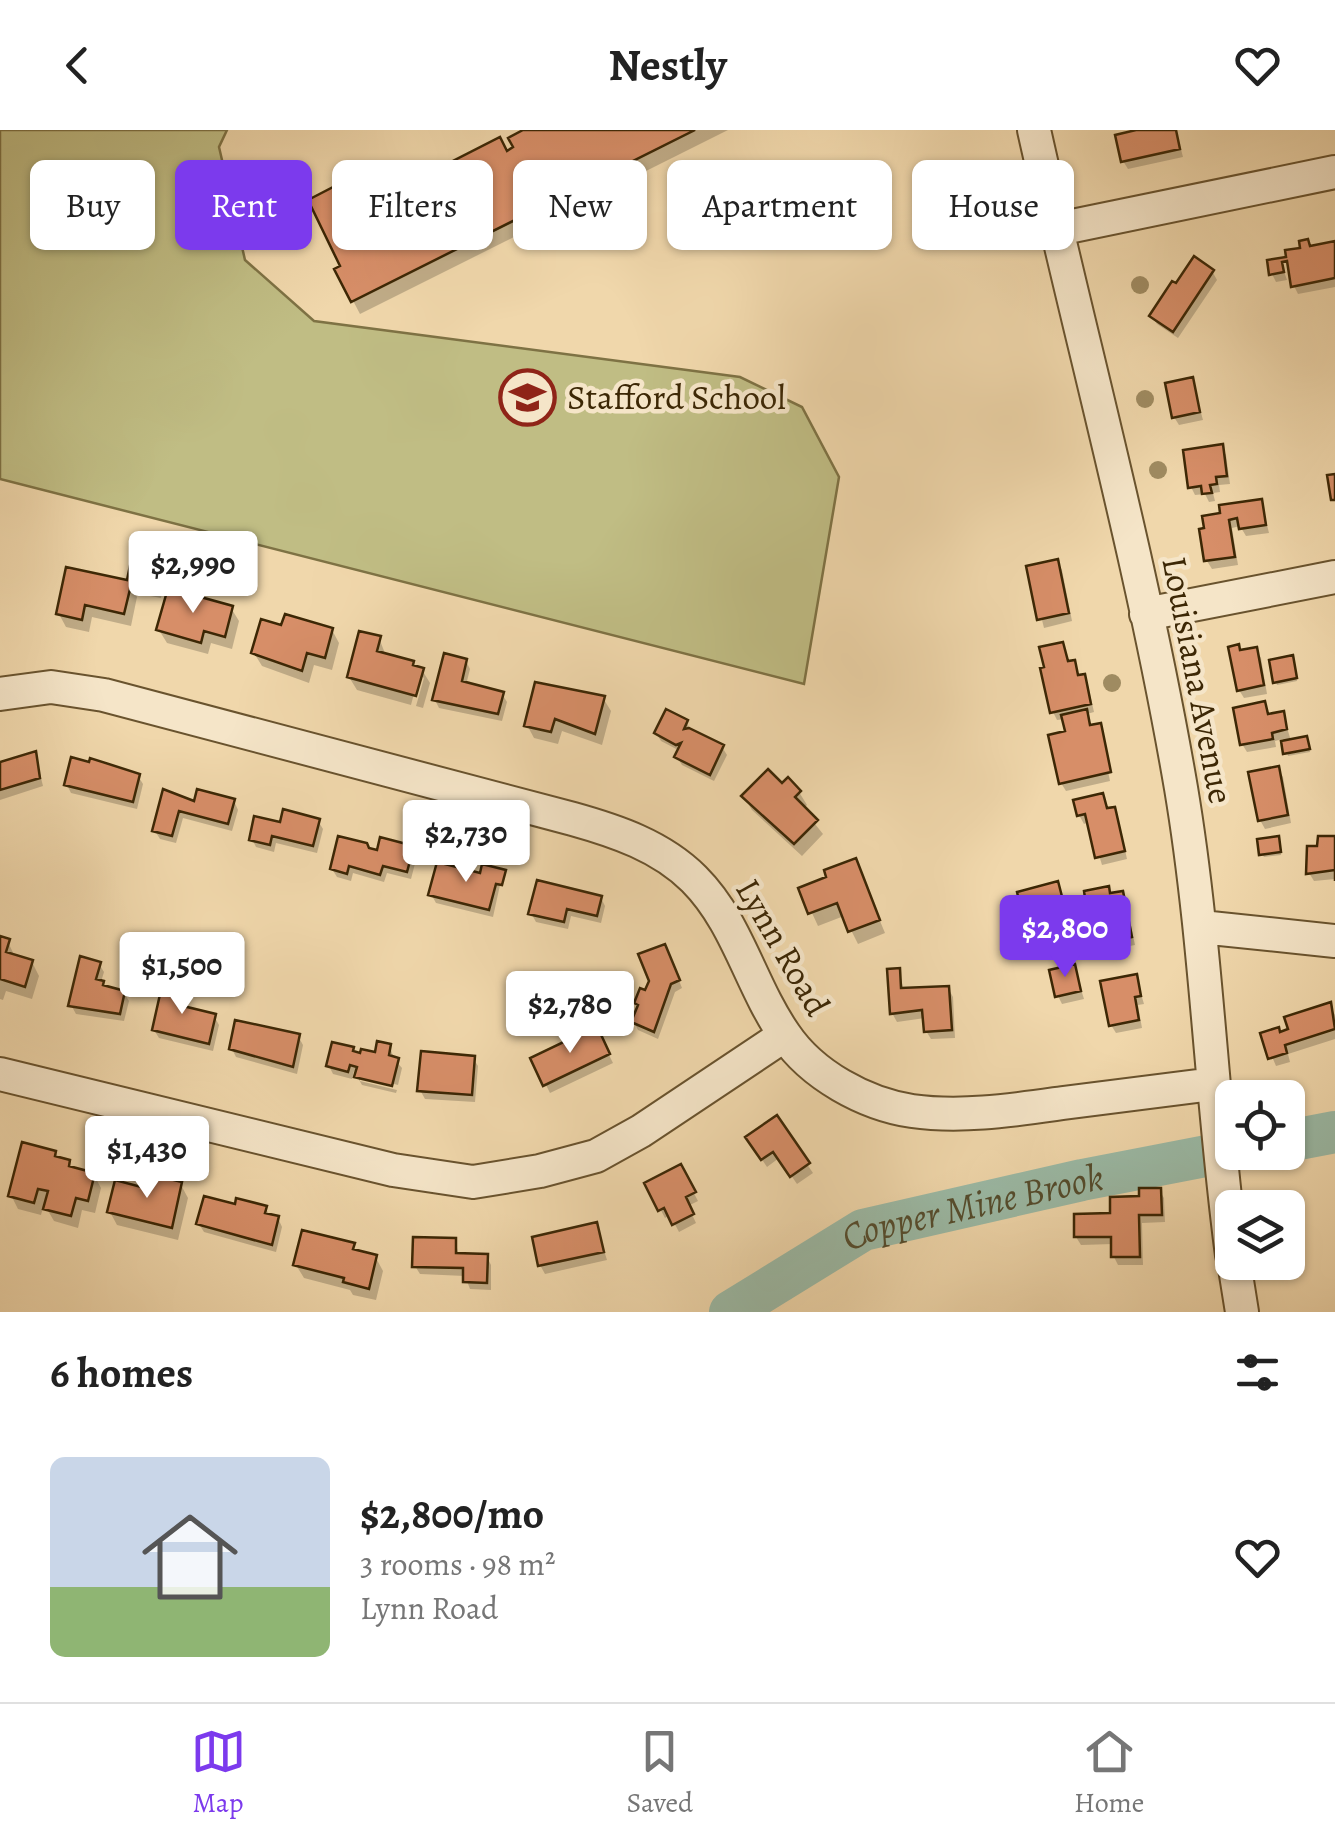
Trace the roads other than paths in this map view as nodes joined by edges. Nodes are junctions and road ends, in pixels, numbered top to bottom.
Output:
1 (1034, 130) edge
2 (1041, 160) edge
3 (1335, 172) edge
4 (1074, 227) edge
5 (1063, 250) edge
6 (1335, 577) edge
7 (1146, 614) junction
8 (0, 694) edge
9 (1201, 926) junction
10 (1335, 941) edge
11 (784, 1035) junction
12 (0, 1074) edge
13 (1213, 1084) junction
14 (1223, 1190) edge
15 (1237, 1280) edge
16 (1242, 1312) edge

1 - 2 street, Louisiana Avenue
3 - 4 street
5 - 7 street, Louisiana Avenue
6 - 7 street
7 - 9 street, Louisiana Avenue
8 - 11 street, Lynn Road
9 - 10 street
9 - 13 street, Louisiana Avenue
11 - 12 street
11 - 13 street, Lynn Road
13 - 14 street, Louisiana Avenue
15 - 16 street

